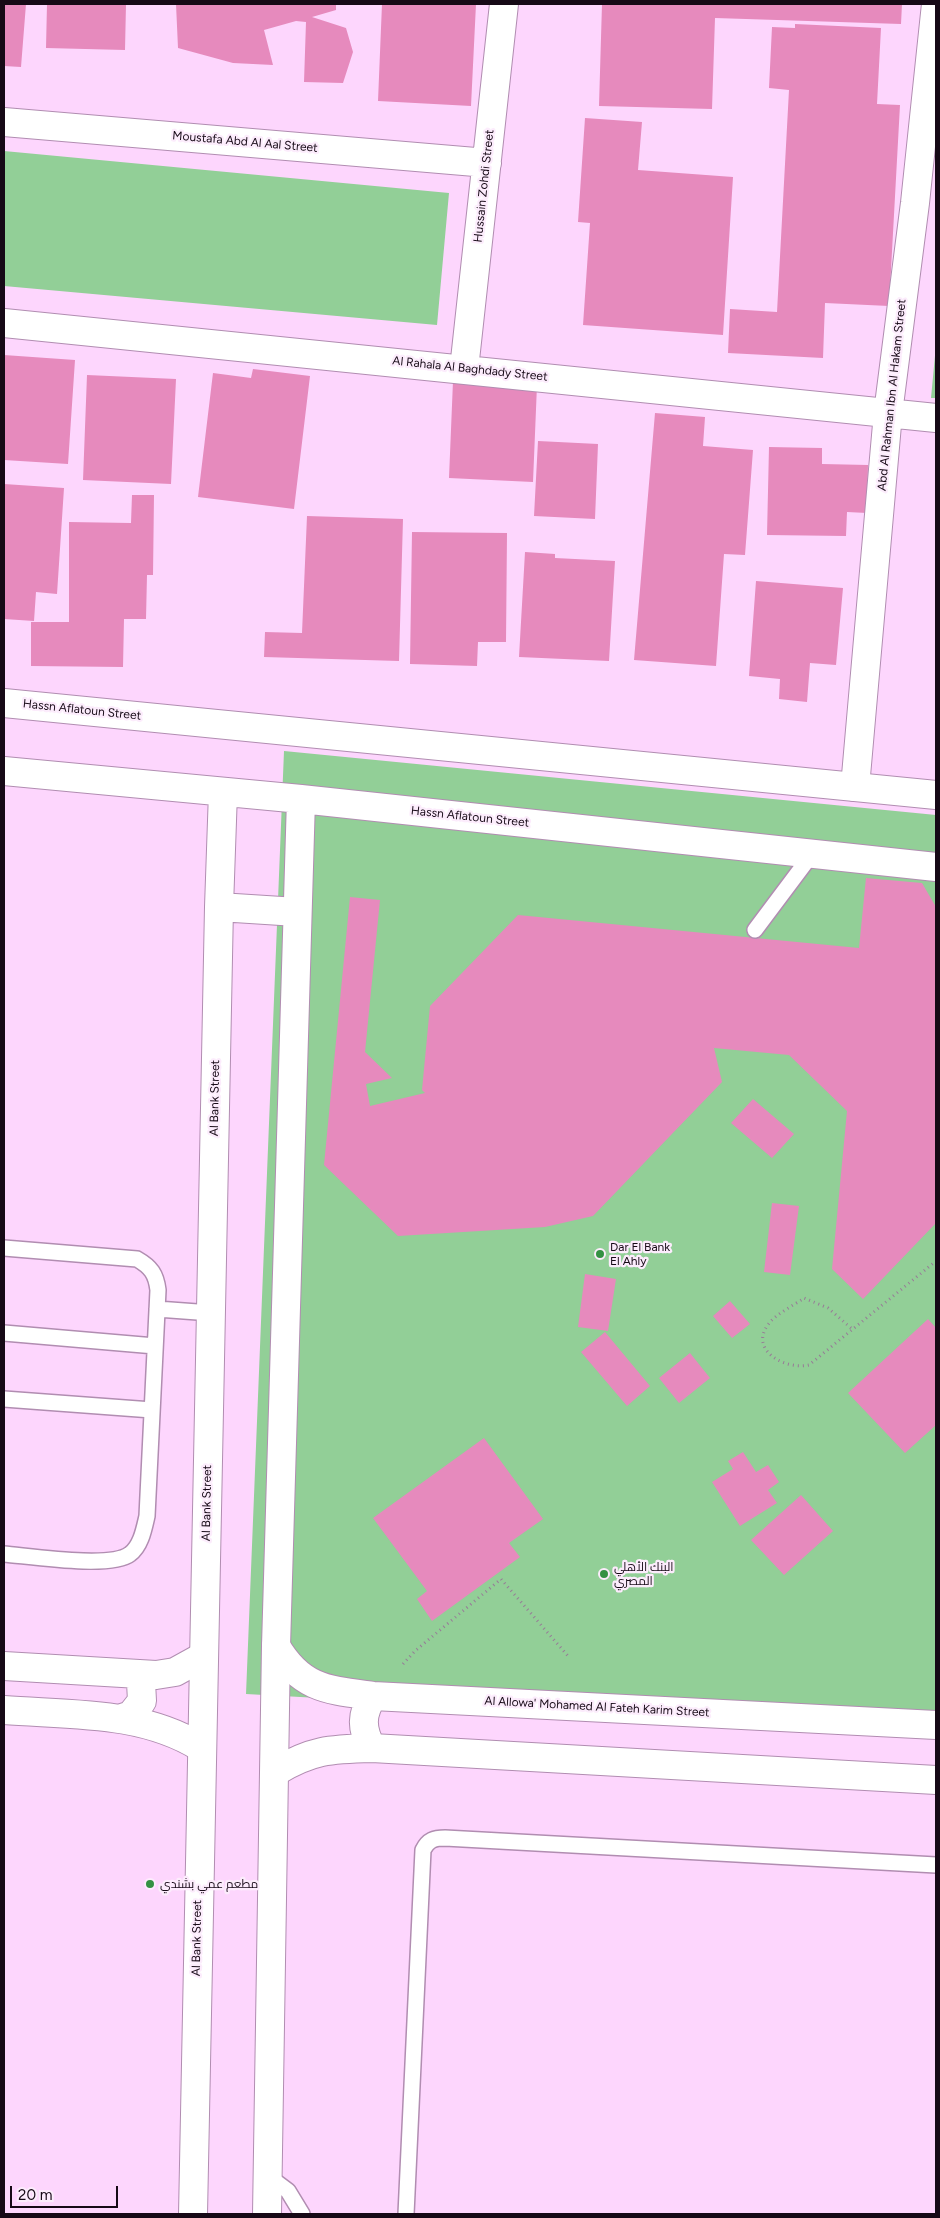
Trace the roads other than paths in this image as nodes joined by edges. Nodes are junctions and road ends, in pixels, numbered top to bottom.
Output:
1 (504, 4) edge
2 (936, 4) edge
3 (4, 122) edge
4 (487, 163) junction
5 (925, 204) edge
6 (4, 323) edge
7 (464, 369) junction
8 (888, 413) junction
9 (936, 418) edge
10 (4, 703) edge
11 (4, 771) edge
12 (855, 787) junction
13 (223, 792) junction
14 (936, 795) edge
15 (301, 799) junction
16 (812, 854) junction
17 (936, 867) edge
18 (219, 906) junction
19 (297, 912) junction
20 (755, 930) dead end
21 (4, 1248) edge
22 (156, 1309) junction
23 (211, 1313) junction
24 (4, 1333) edge
25 (155, 1346) junction
26 (4, 1399) edge
27 (152, 1410) junction
28 (4, 1554) edge
29 (276, 1646) junction
30 (204, 1656) junction
31 (4, 1666) edge
32 (136, 1675) junction
33 (373, 1696) junction
34 (4, 1710) edge
35 (122, 1718) junction
36 (936, 1725) edge
37 (200, 1747) junction
38 (372, 1748) junction
39 (275, 1772) junction
40 (936, 1780) edge
41 (936, 1865) edge
42 (268, 2176) junction
43 (193, 2214) edge
44 (267, 2214) edge
45 (302, 2214) edge
46 (406, 2214) edge

1 - 4 street, Hussain Zohdi Street
2 - 5 street, Abd Al Rahman Ibn Al Hakam Street
3 - 4 street, Moustafa Abd Al Aal Street
4 - 7 street, Hussain Zohdi Street
5 - 8 street, Abd Al Rahman Ibn Al Hakam Street
6 - 7 street, Al Rahala Al Baghdady Street
7 - 8 street, Al Rahala Al Baghdady Street
8 - 9 street, Al Rahala Al Baghdady Street
8 - 12 street, Abd Al Rahman Ibn Al Hakam Street
10 - 12 street, Hassn Aflatoun Street
11 - 13 street, Hassn Aflatoun Street
12 - 14 street, Hassn Aflatoun Street
13 - 15 street, Hassn Aflatoun Street
13 - 18 street, Al Bank Street
15 - 16 street, Hassn Aflatoun Street
15 - 19 street
16 - 17 street, Hassn Aflatoun Street
16 - 20 lane
18 - 19 street
18 - 23 street, Al Bank Street
19 - 29 street
21 - 22 lane
22 - 23 lane
22 - 25 lane
23 - 30 street, Al Bank Street
24 - 25 lane
25 - 27 lane
26 - 27 lane
27 - 28 lane
29 - 33 street, Al Allowa' Mohamed Al Fateh Karim Street
29 - 39 street
30 - 32 street
30 - 37 street, Al Bank Street
31 - 32 street
32 - 35 street
33 - 36 street, Al Allowa' Mohamed Al Fateh Karim Street
33 - 38 street
34 - 35 street
35 - 37 street
37 - 43 street, Al Bank Street
38 - 39 street
38 - 40 street
39 - 42 street
41 - 46 lane
42 - 44 street
42 - 45 lane

